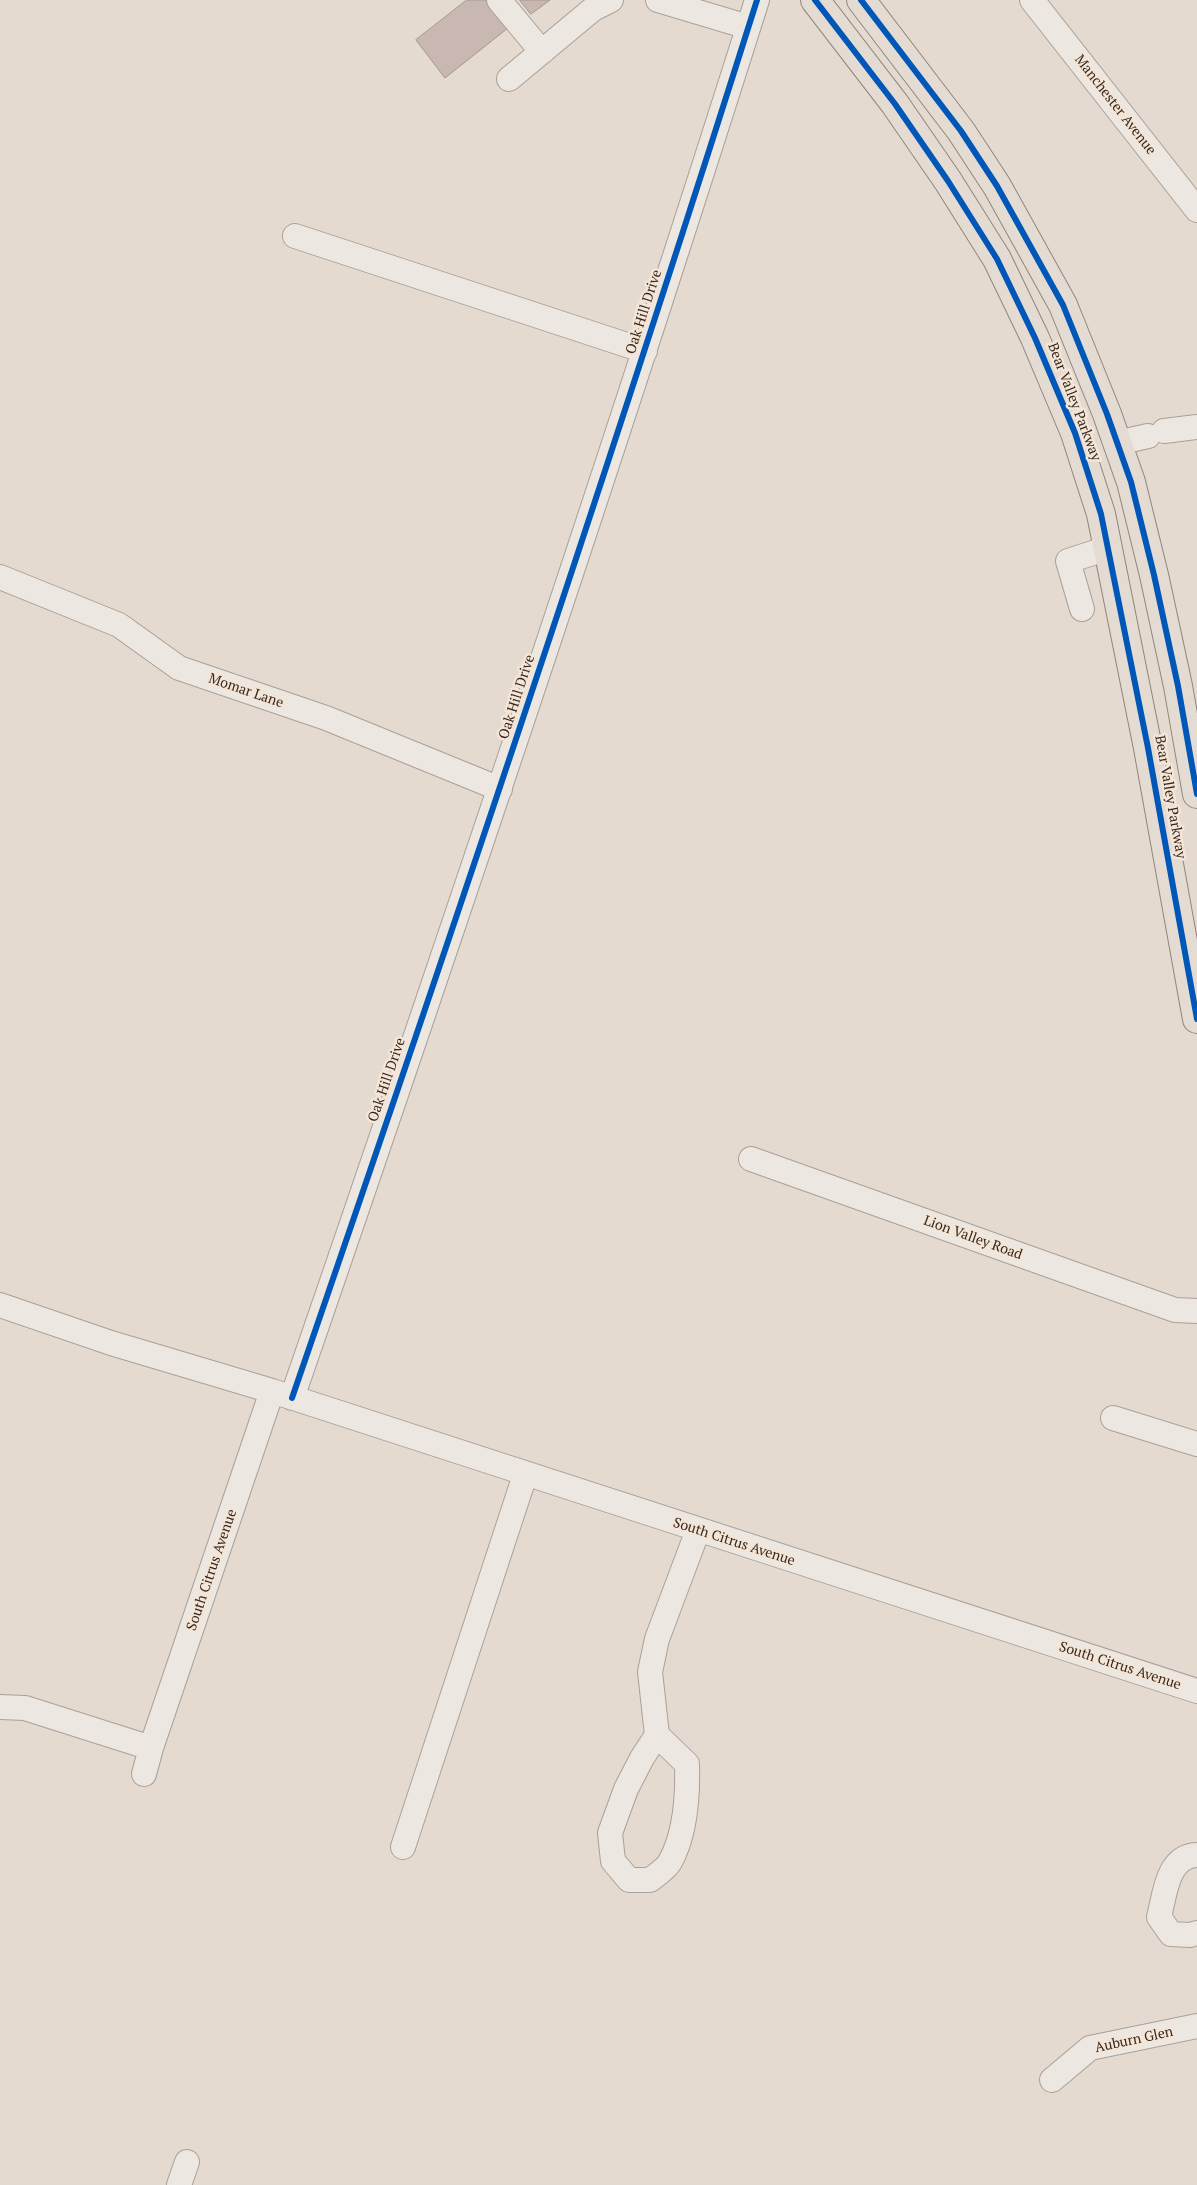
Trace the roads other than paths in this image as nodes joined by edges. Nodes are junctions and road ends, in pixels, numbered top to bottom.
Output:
1 (499, 0) edge
2 (611, 0) edge
3 (658, 0) edge
4 (757, 0) edge
5 (815, 0) edge
6 (861, 0) edge
7 (1032, 0) edge
8 (693, 4) edge
9 (748, 27) junction
10 (542, 52) junction
11 (509, 79) dead end
12 (1197, 210) edge
13 (295, 236) dead end
14 (645, 351) junction
15 (1197, 427) edge
16 (1117, 443) junction
17 (1108, 548) junction
18 (0, 576) edge
19 (1082, 609) dead end
20 (1192, 736) edge
21 (1148, 748) junction
22 (500, 789) junction
23 (1197, 794) edge
24 (1197, 1019) edge
25 (751, 1159) dead end
26 (0, 1305) edge
27 (1197, 1312) edge
28 (282, 1394) junction
29 (1113, 1418) dead end
30 (1197, 1444) edge
31 (526, 1474) junction
32 (698, 1530) junction
33 (1197, 1691) edge
34 (0, 1707) edge
35 (657, 1735) junction
36 (151, 1748) junction
37 (144, 1774) dead end
38 (403, 1848) dead end
39 (1197, 1855) edge
40 (1197, 1933) edge
41 (1197, 2026) edge
42 (1052, 2080) dead end
43 (187, 2162) dead end
44 (179, 2185) edge

1 - 10 street
2 - 10 street
3 - 8 street
4 - 9 street, Oak Hill Drive
5 - 17 main road, Bear Valley Parkway
6 - 16 main road, Bear Valley Parkway
7 - 12 street, Manchester Avenue
8 - 9 street
9 - 14 street, Oak Hill Drive
10 - 11 street
13 - 14 street, Oak Hill Drive
14 - 22 street, Oak Hill Drive
15 - 16 street
16 - 20 main road, Bear Valley Parkway
17 - 19 street
17 - 21 main road, Bear Valley Parkway
18 - 22 street, Momar Lane
20 - 21 main road
20 - 23 main road, Bear Valley Parkway
21 - 24 main road, Bear Valley Parkway
22 - 28 street, Oak Hill Drive
25 - 27 street, Lion Valley Road
26 - 28 street, South Citrus Avenue
28 - 31 street, South Citrus Avenue
28 - 36 street, South Citrus Avenue
29 - 30 street
31 - 32 street, South Citrus Avenue
31 - 38 street
32 - 33 street, South Citrus Avenue
32 - 35 street
34 - 36 street
35 - 35 street
36 - 37 street, South Citrus Avenue
39 - 40 street
41 - 42 street, Auburn Glen
43 - 44 street

